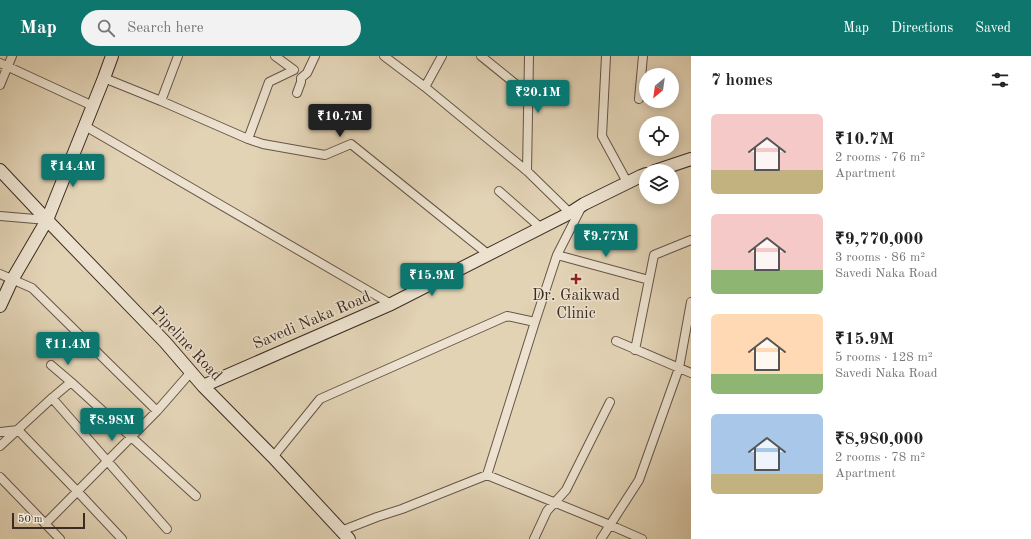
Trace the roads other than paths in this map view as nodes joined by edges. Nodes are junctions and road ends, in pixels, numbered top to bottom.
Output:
1 (12, 56) edge
2 (112, 56) edge
3 (178, 56) edge
4 (275, 56) edge
5 (315, 56) edge
6 (384, 56) edge
7 (442, 56) edge
8 (481, 56) edge
9 (529, 56) edge
10 (606, 56) edge
11 (643, 56) edge
12 (4, 65) edge
13 (642, 68) edge
14 (294, 70) junction
15 (104, 78) junction
16 (301, 78) junction
17 (0, 85) edge
18 (425, 87) junction
19 (297, 93) dead end
20 (528, 94) junction
21 (162, 101) junction
22 (93, 106) junction
23 (85, 126) junction
24 (248, 139) junction
25 (691, 159) edge
26 (676, 164) edge
27 (0, 170) edge
28 (527, 171) junction
29 (639, 177) edge
30 (627, 182) junction
31 (499, 191) dead end
32 (584, 204) junction
33 (570, 213) junction
34 (0, 216) edge
35 (47, 220) junction
36 (541, 228) junction
37 (691, 240) edge
38 (489, 255) junction
39 (557, 255) junction
40 (0, 274) edge
41 (12, 280) junction
42 (649, 280) junction
43 (691, 302) edge
44 (391, 304) junction
45 (0, 306) edge
46 (535, 322) junction
47 (616, 341) dead end
48 (635, 350) junction
49 (51, 365) dead end
50 (679, 368) junction
51 (191, 372) junction
52 (691, 373) edge
53 (71, 382) junction
54 (203, 386) junction
55 (52, 398) junction
56 (610, 402) dead end
57 (157, 411) junction
58 (18, 430) junction
59 (0, 432) edge
60 (131, 438) junction
61 (0, 446) edge
62 (273, 457) junction
63 (107, 461) junction
64 (487, 475) junction
65 (0, 477) edge
66 (77, 491) junction
67 (196, 496) dead end
68 (556, 502) junction
69 (45, 524) junction
70 (610, 524) junction
71 (167, 530) dead end
72 (345, 535) edge
73 (60, 539) edge
74 (122, 539) edge
75 (534, 539) edge
76 (601, 539) edge
77 (642, 539) edge

1 - 12 street
2 - 15 street
3 - 21 street
4 - 14 street
5 - 16 street
6 - 18 street
7 - 18 street
8 - 20 street
9 - 20 street
10 - 30 street
11 - 13 street
12 - 17 street
12 - 22 street
14 - 16 street
14 - 24 street
15 - 21 street
15 - 22 street
16 - 19 street
18 - 28 street
20 - 28 street
21 - 24 street
22 - 23 street
23 - 35 street
23 - 44 street
24 - 38 street
25 - 26 street
27 - 35 street, Pipeline Road
28 - 33 street
29 - 30 street, Savedi Naka Road
30 - 32 street, Savedi Naka Road
31 - 36 street
32 - 33 street, Savedi Naka Road
32 - 39 street
33 - 36 street, Savedi Naka Road
34 - 35 street
35 - 41 street
35 - 51 street, Pipeline Road
36 - 38 street, Savedi Naka Road
37 - 42 street
38 - 44 street, Savedi Naka Road
39 - 42 street
39 - 46 street
40 - 41 street
41 - 45 street
41 - 57 street
42 - 48 street
43 - 50 street
44 - 54 street, Savedi Naka Road
46 - 62 street
46 - 64 street
47 - 48 street
48 - 50 street
49 - 53 street
50 - 52 street
50 - 70 street
51 - 54 street, Pipeline Road
51 - 57 street
53 - 55 street
53 - 60 street
54 - 62 street, Pipeline Road
55 - 58 street
55 - 63 street
56 - 68 street
57 - 60 street
58 - 59 street
58 - 61 street
58 - 66 street
60 - 63 street
60 - 67 street
62 - 72 street, Pipeline Road
63 - 66 street
63 - 71 street
64 - 68 street
64 - 72 street
65 - 69 street
66 - 69 street
66 - 74 street
68 - 70 street
68 - 75 street
69 - 73 street
70 - 76 street
70 - 77 street

